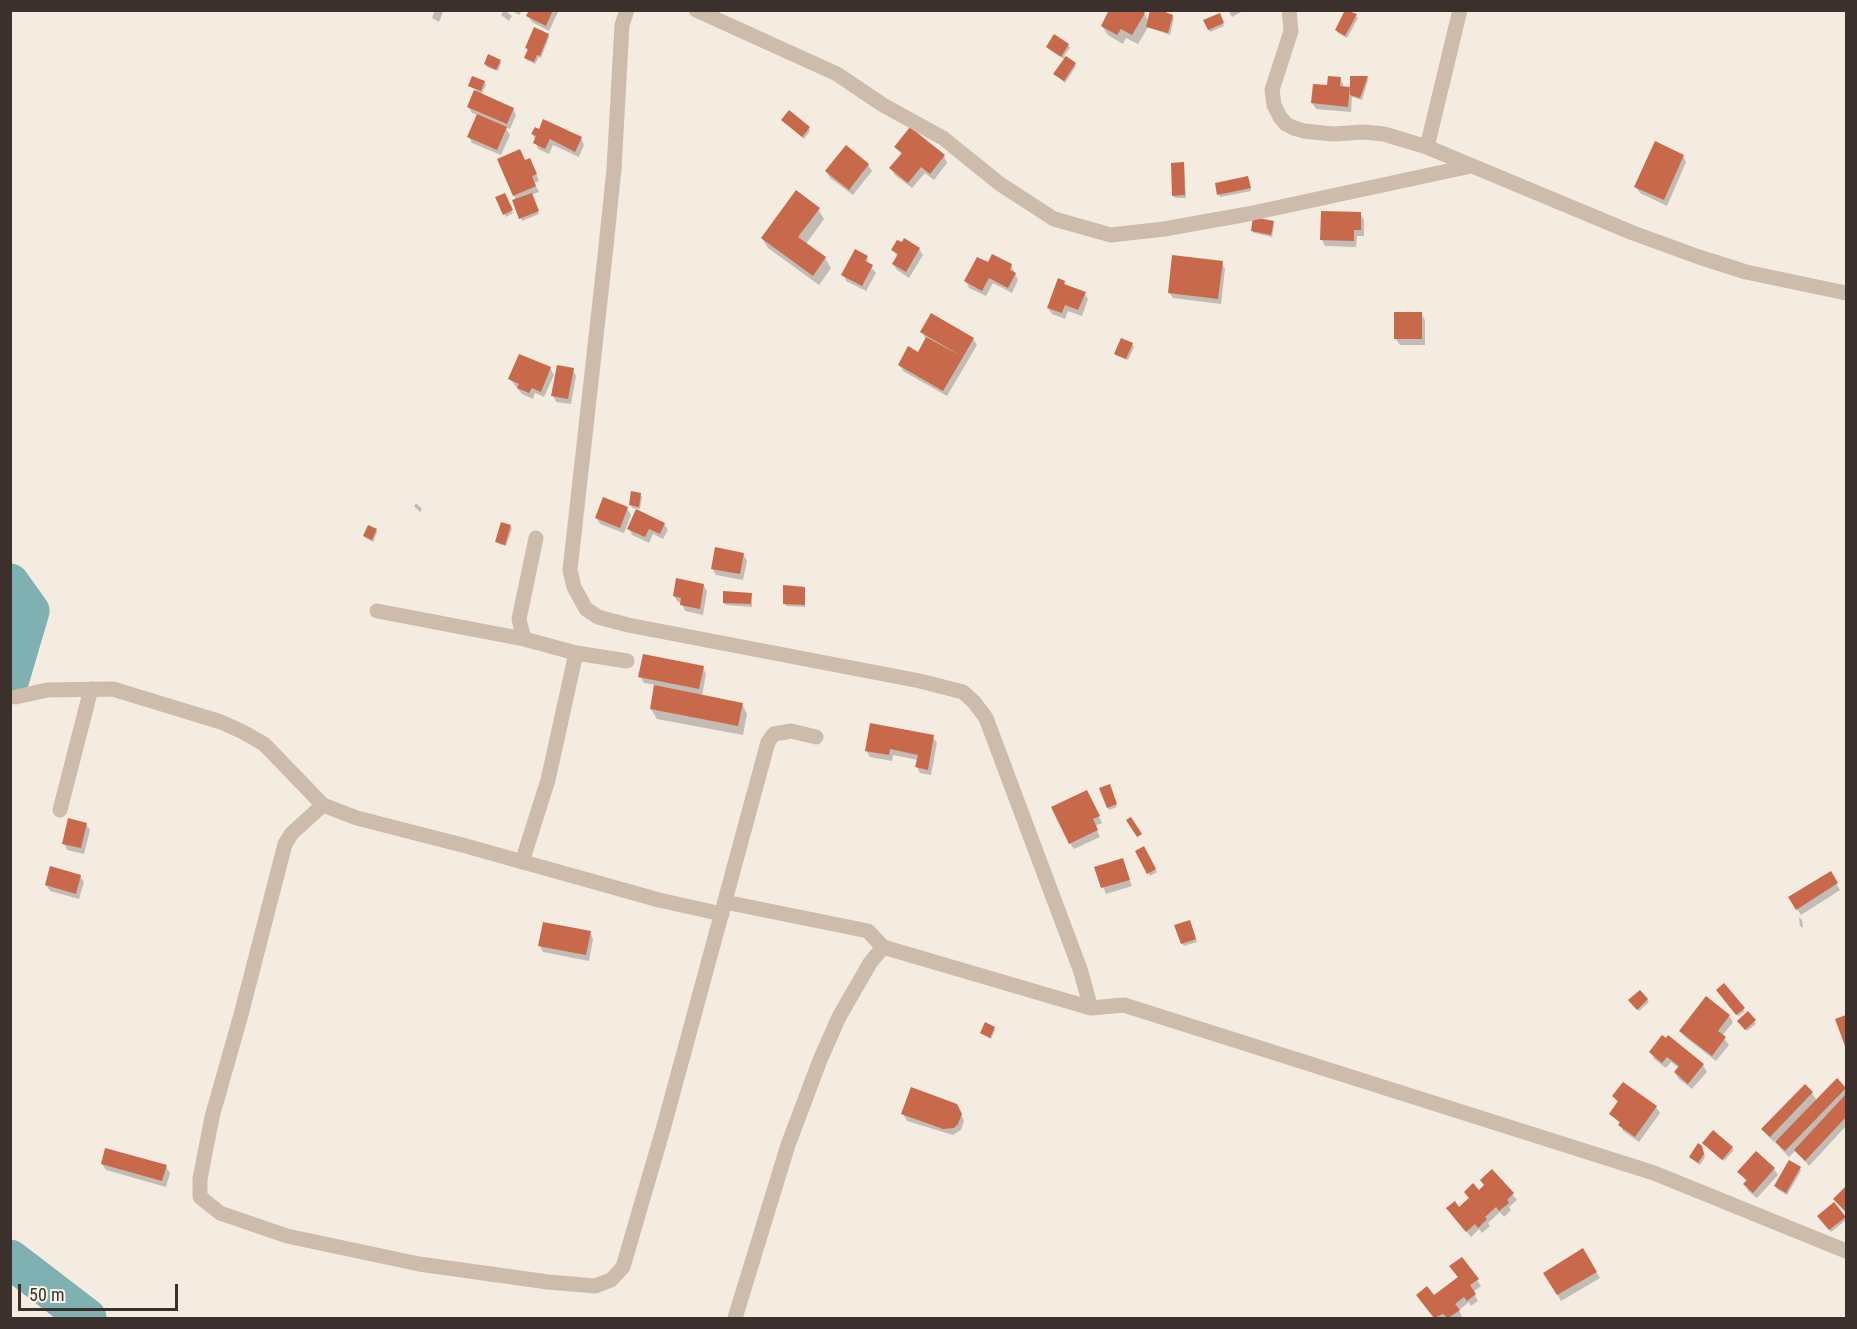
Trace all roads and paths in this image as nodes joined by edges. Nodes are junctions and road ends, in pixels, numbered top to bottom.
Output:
1 (627, 10) edge
2 (696, 10) edge
3 (1289, 10) edge
4 (1460, 10) edge
5 (1427, 147) junction
6 (1471, 166) junction
7 (1846, 293) edge
8 (536, 538) dead end
9 (377, 611) dead end
10 (524, 639) junction
11 (576, 653) junction
12 (627, 661) dead end
13 (91, 689) junction
14 (16, 697) dead end
15 (816, 737) dead end
16 (323, 805) junction
17 (60, 810) dead end
18 (522, 862) junction
19 (723, 908) junction
20 (883, 947) junction
21 (1092, 1008) junction
22 (1846, 1251) edge
23 (735, 1318) edge

1 - 21 street
2 - 6 street
3 - 5 street
4 - 5 street
5 - 6 street
6 - 7 street
8 - 10 street
9 - 10 street
10 - 11 street
11 - 12 street
11 - 18 street
13 - 14 street
13 - 16 street
13 - 17 street
15 - 19 street
16 - 18 street
16 - 19 street
18 - 19 street
19 - 20 street
20 - 21 street
20 - 23 street
21 - 22 street

